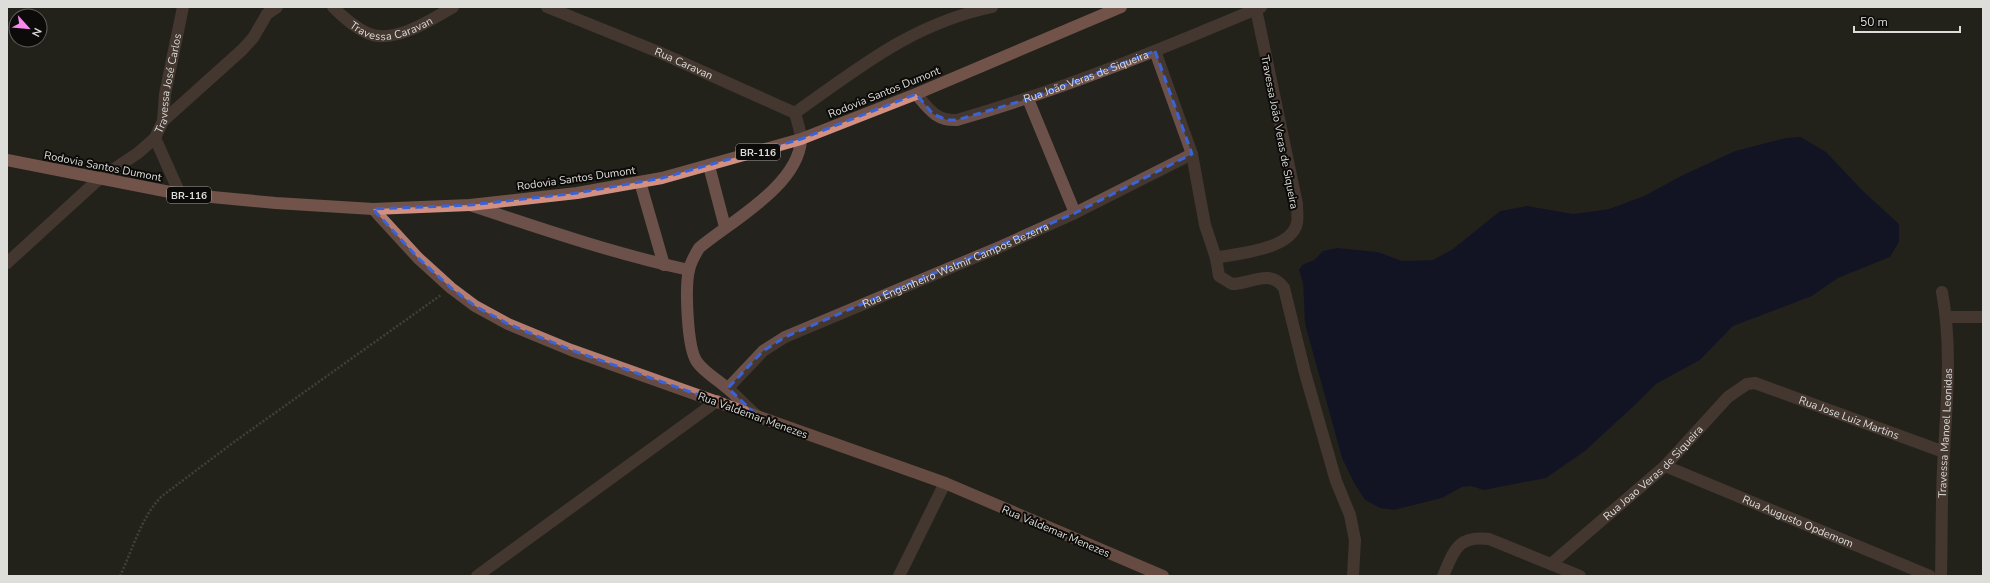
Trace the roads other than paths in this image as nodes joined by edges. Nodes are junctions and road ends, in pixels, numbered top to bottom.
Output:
1 (183, 7) edge
2 (277, 7) edge
3 (333, 7) edge
4 (453, 7) edge
5 (547, 7) edge
6 (992, 7) edge
7 (1121, 7) edge
8 (1259, 8) edge
9 (1154, 51) junction
10 (916, 94) junction
11 (1028, 99) junction
12 (795, 113) junction
13 (163, 121) junction
14 (155, 138) junction
15 (801, 139) junction
16 (1192, 154) junction
17 (7, 160) edge
18 (709, 166) junction
19 (100, 180) junction
20 (640, 182) junction
21 (180, 194) junction
22 (470, 205) junction
23 (373, 209) junction
24 (1076, 213) junction
25 (725, 227) junction
26 (1216, 258) junction
27 (7, 263) edge
28 (664, 265) junction
29 (689, 270) junction
30 (1942, 292) dead end
31 (1947, 317) junction
32 (1983, 317) edge
33 (1754, 383) joint
34 (728, 388) junction
35 (716, 402) junction
36 (756, 415) junction
37 (1944, 452) junction
38 (1665, 466) junction
39 (945, 484) junction
40 (1551, 564) junction
41 (900, 575) edge
42 (477, 576) edge
43 (1163, 576) edge
44 (1353, 576) edge
45 (1443, 576) edge
46 (1580, 576) edge
47 (1930, 576) edge
48 (1941, 576) edge

1 - 13 street, Travessa José Carlos
2 - 13 street
3 - 4 street, Travessa Caravan
5 - 12 street, Rua Caravan
6 - 12 street
7 - 10 highway, Rodovia Santos Dumont / BR-116
8 - 9 street, Rua João Veras de Siqueira
8 - 26 street, Travessa João Veras de Siqueira
9 - 11 street, Rua João Veras de Siqueira
9 - 16 street
10 - 11 street, Rua João Veras de Siqueira
10 - 15 highway, Rodovia Santos Dumont / BR-116
11 - 24 street
12 - 15 street
13 - 14 street, Travessa José Carlos
14 - 19 street, Travessa José Carlos
14 - 21 street
15 - 18 highway, Rodovia Santos Dumont / BR-116
15 - 25 street
16 - 24 street, Rua Engenheiro Walmir Campos Bezerra
16 - 26 street
17 - 19 highway, Rodovia Santos Dumont / BR-116
18 - 20 highway, Rodovia Santos Dumont / BR-116
18 - 25 street
19 - 21 highway, Rodovia Santos Dumont / BR-116
19 - 27 street, Travessa José Carlos
20 - 22 highway, Rodovia Santos Dumont / BR-116
20 - 28 street
21 - 23 highway, Rodovia Santos Dumont / BR-116
22 - 23 highway, Rodovia Santos Dumont / BR-116
22 - 28 street
23 - 35 main road, Rua Valdemar Menezes
24 - 34 street, Rua Engenheiro Walmir Campos Bezerra
25 - 29 street
26 - 44 street
28 - 29 street
29 - 34 street
30 - 31 street, Travessa Manoel Leonidas
31 - 32 street
31 - 37 street, Travessa Manoel Leonidas
33 - 37 street, Rua Jose Luiz Martins
33 - 38 street, Rua Joao Veras de Siqueira
34 - 36 street
35 - 36 main road, Rua Valdemar Menezes
35 - 42 street
36 - 39 main road, Rua Valdemar Menezes
37 - 48 street, Travessa Manoel Leonidas
38 - 40 street, Rua Joao Veras de Siqueira
38 - 47 street, Rua Augusto Opdemom
39 - 41 street
39 - 43 main road, Rua Valdemar Menezes
40 - 45 street
40 - 46 street

